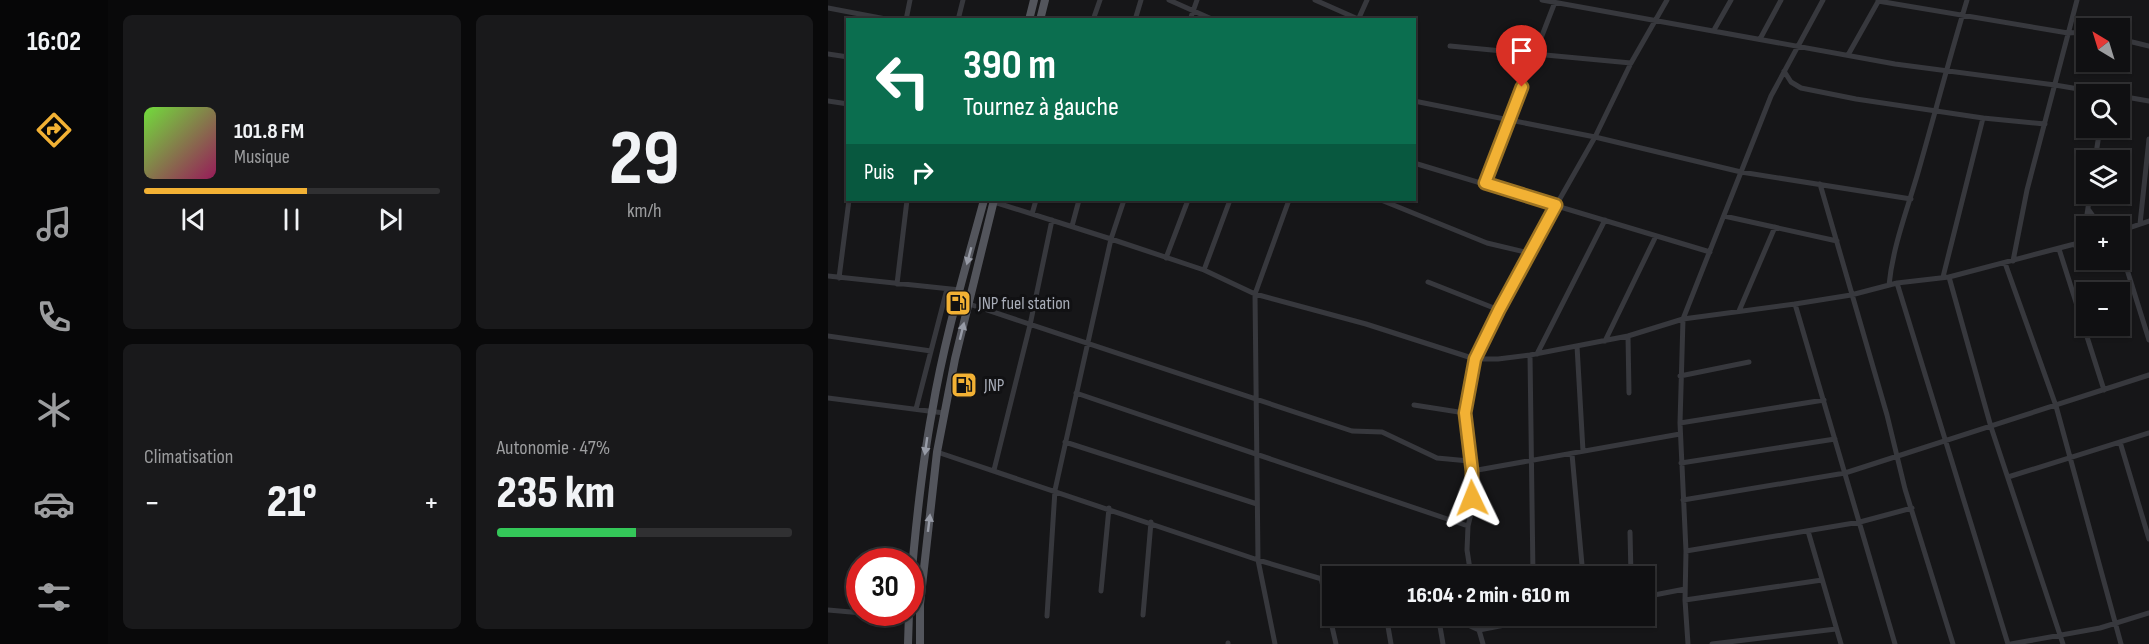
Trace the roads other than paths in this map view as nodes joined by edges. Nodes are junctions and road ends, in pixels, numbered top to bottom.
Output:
1 (910, 0) edge
2 (963, 0) edge
3 (1034, 0) edge
4 (1045, 0) edge
5 (1100, 0) edge
6 (1141, 0) edge
7 (1169, 0) edge
8 (1197, 0) edge
9 (1315, 0) edge
10 (1367, 0) edge
11 (1542, 0) edge
12 (1667, 0) edge
13 (1731, 0) edge
14 (1781, 0) edge
15 (1823, 0) edge
16 (1967, 0) edge
17 (2077, 0) edge
18 (1556, 1) edge
19 (1878, 1) edge
20 (828, 8) edge
21 (1193, 11) junction
22 (1962, 15) junction
23 (880, 18) edge
24 (906, 18) edge
25 (958, 18) edge
26 (1030, 18) edge
27 (1040, 18) edge
28 (1094, 18) edge
29 (1136, 18) edge
30 (1191, 18) edge
31 (1209, 18) edge
32 (1356, 18) edge
33 (1358, 18) edge
34 (1654, 21) junction
35 (1714, 30) junction
36 (2068, 33) junction
37 (2076, 33) edge
38 (1760, 39) junction
39 (2130, 41) edge
40 (1450, 46) dead end
41 (2149, 46) edge
42 (1797, 47) junction
43 (1535, 53) junction
44 (828, 54) edge
45 (1848, 55) junction
46 (846, 57) edge
47 (1631, 63) junction
48 (1946, 70) junction
49 (1784, 71) junction
50 (2055, 85) junction
51 (2076, 89) edge
52 (2130, 97) edge
53 (2149, 100) edge
54 (828, 101) edge
55 (1416, 101) edge
56 (846, 104) edge
57 (1936, 110) junction
58 (1983, 118) junction
59 (1509, 121) junction
60 (2045, 124) junction
61 (1595, 137) junction
62 (2149, 139) edge
63 (2148, 159) edge
64 (1416, 164) edge
65 (1741, 172) junction
66 (1485, 183) junction
67 (1820, 184) junction
68 (1911, 199) junction
69 (849, 201) edge
70 (907, 201) edge
71 (984, 201) edge
72 (994, 201) edge
73 (1036, 201) edge
74 (1079, 201) edge
75 (1124, 201) edge
76 (1188, 201) edge
77 (1230, 201) edge
78 (1289, 201) edge
79 (1383, 201) edge
80 (2089, 204) edge
81 (1556, 205) junction
82 (2088, 209) junction
83 (1032, 214) junction
84 (1724, 216) junction
85 (2093, 216) edge
86 (1052, 220) junction
87 (1605, 220) junction
88 (2149, 221) edge
89 (2140, 224) junction
90 (1072, 226) junction
91 (1775, 227) junction
92 (2130, 228) edge
93 (1656, 236) junction
94 (1111, 239) junction
95 (1837, 241) junction
96 (2074, 245) joint
97 (2059, 249) junction
98 (1710, 252) junction
99 (1530, 253) junction
100 (1166, 258) junction
101 (2013, 261) junction
102 (2005, 263) junction
103 (1204, 270) junction
104 (2127, 270) edge
105 (828, 276) edge
106 (1946, 277) junction
107 (838, 278) junction
108 (1428, 282) dead end
109 (1897, 283) junction
110 (897, 284) junction
111 (1889, 285) junction
112 (947, 289) junction
113 (960, 290) junction
114 (1255, 294) junction
115 (1851, 295) junction
116 (969, 304) junction
117 (1795, 304) junction
118 (1499, 310) junction
119 (1739, 311) junction
120 (1683, 319) junction
121 (1030, 325) junction
122 (828, 336) edge
123 (1628, 336) junction
124 (1605, 340) junction
125 (2149, 340) edge
126 (1087, 343) junction
127 (1577, 346) junction
128 (931, 351) junction
129 (1537, 354) junction
130 (1530, 355) junction
131 (1475, 359) junction
132 (1749, 362) dead end
133 (2149, 375) edge
134 (1680, 376) junction
135 (2104, 390) junction
136 (1076, 393) junction
137 (1629, 393) dead end
138 (828, 398) edge
139 (1256, 400) junction
140 (1824, 400) junction
141 (1414, 405) dead end
142 (2056, 406) junction
143 (916, 409) junction
144 (932, 411) junction
145 (944, 413) junction
146 (1465, 413) junction
147 (1680, 423) junction
148 (1991, 427) junction
149 (1680, 434) junction
150 (2149, 434) edge
151 (1835, 438) junction
152 (1946, 440) junction
153 (1065, 442) junction
154 (2120, 442) junction
155 (937, 452) junction
156 (1583, 452) junction
157 (1255, 454) junction
158 (1572, 454) junction
159 (1898, 457) junction
160 (2070, 458) junction
161 (1469, 460) junction
162 (1532, 461) junction
163 (1681, 463) junction
164 (994, 470) junction
165 (1472, 471) junction
166 (1845, 472) junction
167 (2008, 477) junction
168 (1055, 490) junction
169 (1683, 500) junction
170 (1257, 504) junction
171 (1109, 508) junction
172 (1912, 508) junction
173 (1151, 522) junction
174 (1860, 522) junction
175 (1468, 526) junction
176 (1808, 531) junction
177 (1630, 532) dead end
178 (2149, 539) edge
179 (915, 548) edge
180 (1686, 551) junction
181 (1258, 560) junction
182 (1469, 566) edge
183 (1533, 566) edge
184 (1582, 566) edge
185 (1631, 566) edge
186 (1321, 578) joint
187 (1822, 580) junction
188 (1685, 590) junction
189 (1101, 591) dead end
190 (1655, 595) edge
191 (1684, 600) junction
192 (828, 610) edge
193 (846, 611) edge
194 (2149, 612) edge
195 (1143, 615) dead end
196 (1047, 616) dead end
197 (2115, 623) junction
198 (909, 626) edge
199 (1388, 626) edge
200 (1440, 626) edge
201 (1470, 626) edge
202 (1478, 626) edge
203 (1497, 626) edge
204 (1836, 629) junction
205 (1479, 630) junction
206 (2061, 635) junction
207 (908, 644) edge
208 (920, 644) edge
209 (1275, 644) edge
210 (1336, 644) edge
211 (1391, 644) edge
212 (1443, 644) edge
213 (1483, 644) edge
214 (1688, 644) edge
215 (1712, 644) edge
216 (1840, 644) edge
217 (1895, 644) edge
218 (1953, 644) edge
219 (2009, 644) edge
220 (2063, 644) edge
221 (2121, 644) edge

1 - 24 street
2 - 25 street
3 - 26 main road
4 - 27 main road
5 - 28 street
6 - 29 street
7 - 21 street
8 - 21 street
9 - 32 street
10 - 33 street
11 - 18 street
12 - 34 street
13 - 35 street
14 - 38 street
15 - 42 street
16 - 22 street
17 - 36 street
18 - 34 street
18 - 43 street
19 - 22 street
19 - 45 street
20 - 23 street
21 - 30 street
21 - 31 street
22 - 36 street
22 - 48 street
34 - 35 street
34 - 47 street
35 - 38 street
36 - 37 street
36 - 50 street
38 - 42 street
39 - 41 street
40 - 43 street
42 - 45 street
42 - 49 street
43 - 47 street
43 - 59 street
44 - 46 street
45 - 48 street
47 - 61 street
48 - 50 street
48 - 57 street
49 - 57 street
49 - 65 street
50 - 51 street
50 - 60 street
52 - 53 street
54 - 56 street
55 - 59 street
57 - 58 street
57 - 68 street
58 - 60 street
58 - 106 street
59 - 61 street
59 - 66 street
60 - 101 street
61 - 65 street
61 - 81 street
62 - 63 street
63 - 89 street
64 - 66 street
65 - 67 street
65 - 84 street
66 - 81 street
67 - 68 street
67 - 95 street
68 - 111 street
69 - 107 street
70 - 110 street
71 -> 113 main road
72 - 83 street
72 - 116 main road
73 - 83 street
74 - 90 street
75 - 94 street
76 - 100 street
77 - 103 street
78 - 114 street
79 - 99 street
80 - 82 street
81 - 87 street
81 - 99 street
82 - 85 street
82 - 96 street
83 - 86 street
84 - 91 street
84 - 98 street
86 - 90 street
86 - 121 street
87 - 93 street
87 - 129 street
88 - 89 street
89 - 92 street
90 - 94 street
91 - 95 street
91 - 119 street
93 - 98 street
93 - 124 street
94 - 100 street
94 - 126 street
95 - 115 street
96 - 97 street
97 - 101 street
97 - 135 street
98 - 120 street
99 - 118 street
100 - 103 street
101 - 102 street
102 - 106 street
102 - 142 street
103 - 114 street
104 - 125 street
105 - 107 street
106 - 109 street
106 - 148 street
107 - 110 street
108 - 118 street
109 - 111 street
109 - 152 street
110 - 112 street
111 - 115 street
112 - 113 street
112 - 128 street
113 - 144 main road
114 - 131 street
114 - 139 street
115 - 117 street
115 - 159 street
116 - 121 street
145 -> 116 main road
117 - 119 street
117 - 140 street
118 - 131 street
119 - 120 street
120 - 123 street
120 - 134 street
121 - 126 street
121 - 164 street
122 - 128 street
123 - 124 street
123 - 137 street
124 - 127 street
126 - 136 street
126 - 139 street
127 - 129 street
127 - 156 street
128 - 143 street
129 - 130 street
130 - 131 street
130 - 162 street
131 - 146 street
132 - 134 street
133 - 135 street
134 - 147 street
135 - 142 street
136 - 153 street
136 - 157 street
138 - 143 street
139 - 157 street
139 - 161 street
140 - 147 street
140 - 151 street
141 - 146 street
142 - 148 street
142 - 160 street
143 - 144 street
144 - 145 street
144 -> 179 main road
145 - 155 main road
146 - 161 street
147 - 149 street
148 - 152 street
148 - 167 street
149 - 156 street
149 - 163 street
150 - 154 street
151 - 163 street
151 - 166 street
152 - 159 street
152 - 219 street
153 - 168 street
153 - 170 street
154 - 160 street
154 - 178 street
155 - 164 street
208 -> 155 main road
156 - 158 street
157 - 170 street
157 - 175 street
158 - 162 street
158 - 184 street
159 - 166 street
159 - 172 street
160 - 167 street
160 - 197 street
161 - 165 street
162 - 165 street
162 - 183 street
163 - 169 street
164 - 168 street
165 - 175 street
166 - 169 street
166 - 174 street
167 - 206 street
168 - 171 street
168 - 196 street
169 - 180 street
170 - 181 street
171 - 173 street
171 - 189 street
172 - 174 street
172 - 218 street
173 - 181 street
173 - 195 street
174 - 176 street
174 - 217 street
175 - 182 street
176 - 180 street
176 - 187 street
177 - 185 street
180 - 188 street
181 - 186 street
181 - 209 street
186 - 210 street
187 - 191 street
187 - 204 street
188 - 190 street
188 - 191 street
191 - 214 street
192 - 193 street
194 - 197 street
197 - 206 street
197 - 221 street
198 - 207 main road
199 - 211 street
200 - 212 street
201 - 205 street
202 - 205 street
203 - 205 street
204 - 215 street
204 - 216 street
205 - 213 street
206 - 219 street
206 - 220 street

